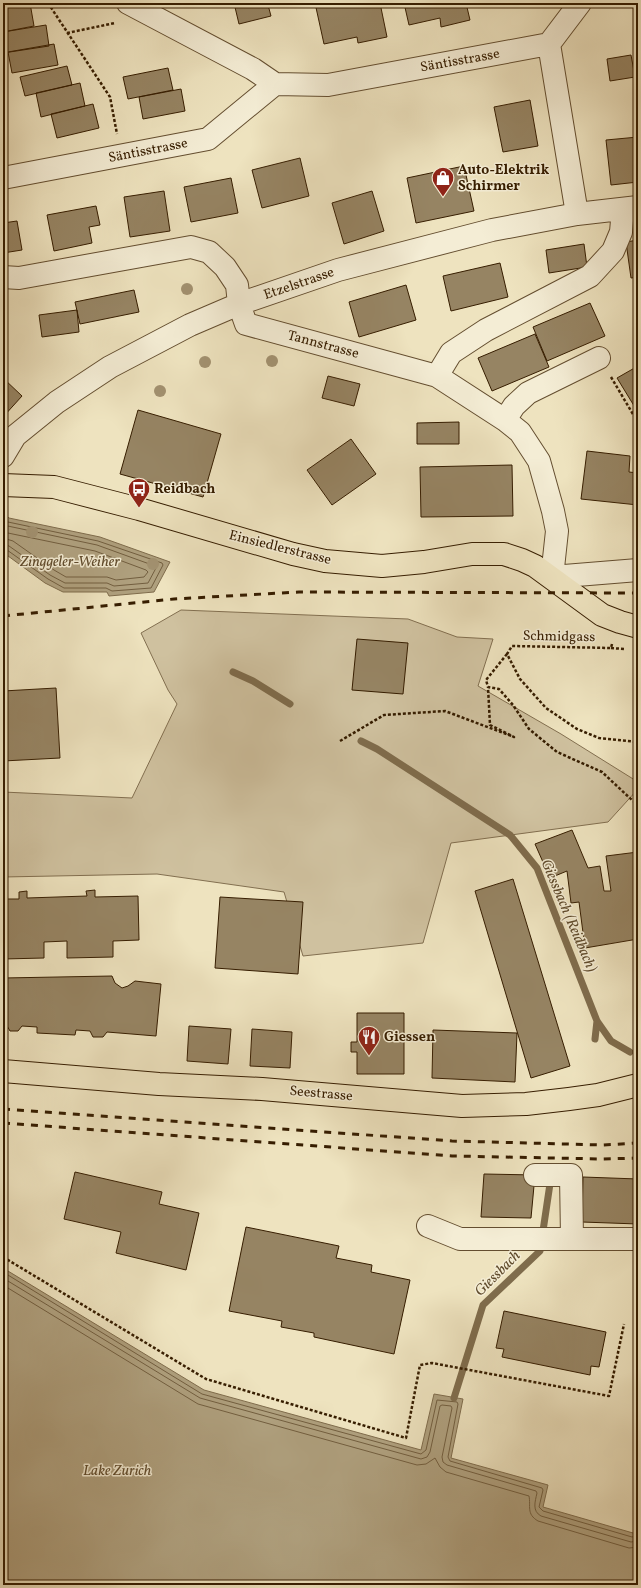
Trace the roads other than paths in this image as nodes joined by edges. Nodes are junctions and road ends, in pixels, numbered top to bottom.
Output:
1 (128, 3) edge
2 (580, 3) edge
3 (161, 11) edge
4 (549, 44) junction
5 (275, 84) junction
6 (3, 178) edge
7 (631, 208) edge
8 (577, 214) junction
9 (3, 277) edge
10 (239, 304) junction
11 (599, 358) road end
12 (437, 376) junction
13 (505, 420) junction
14 (3, 456) edge
15 (3, 485) edge
16 (638, 570) edge
17 (552, 577) junction
18 (629, 624) edge
19 (3, 1071) edge
20 (638, 1085) edge
21 (535, 1175) dead end
22 (428, 1226) dead end
23 (565, 1238) junction
24 (638, 1239) edge

1 - 3 street
2 - 4 street
3 - 5 street
4 - 5 street, Säntisstrasse
4 - 8 street
5 - 6 street, Säntisstrasse
7 - 8 street, Etzelstrasse
7 - 12 street
8 - 10 street, Etzelstrasse
9 - 10 street, Tannstrasse
10 - 12 street, Tannstrasse
10 - 14 street, Etzelstrasse
11 - 13 street
12 - 13 street, Tannstrasse
13 - 17 street, Tannstrasse
15 - 17 main road, Einsiedlerstrasse
16 - 17 street
17 - 18 main road, Einsiedlerstrasse
19 - 20 main road, Seestrasse
21 - 23 street
22 - 23 street
23 - 24 street

